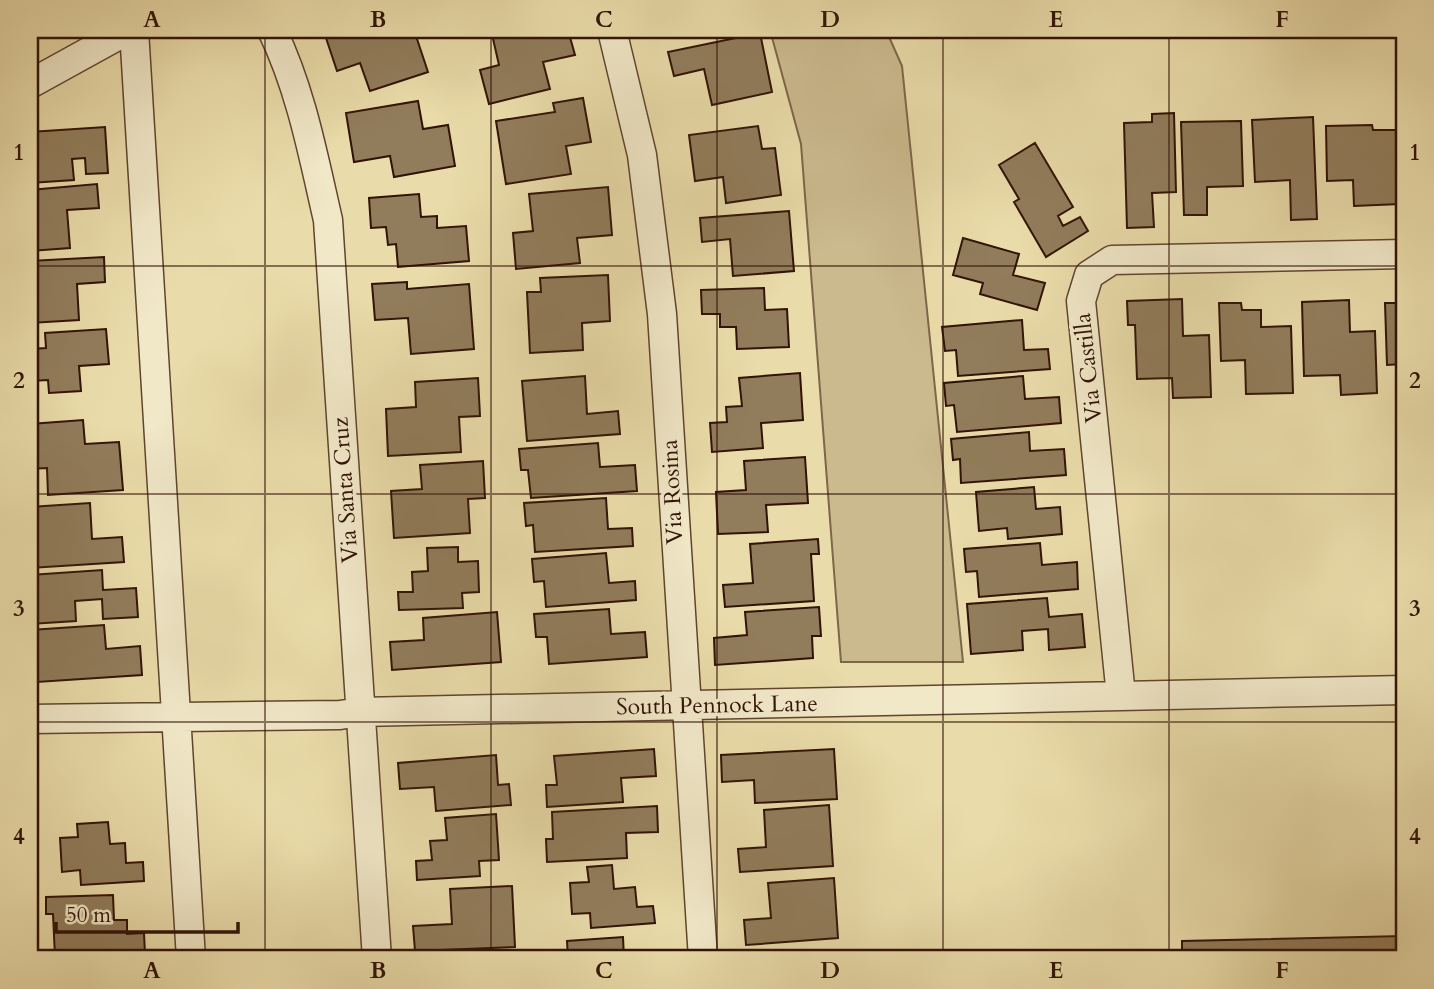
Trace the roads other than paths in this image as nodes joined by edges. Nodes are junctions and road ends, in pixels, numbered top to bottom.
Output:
1 (128, 30) edge
2 (134, 30) edge
3 (272, 30) edge
4 (612, 30) edge
5 (30, 84) edge
6 (1404, 254) edge
7 (1404, 690) edge
8 (1121, 696) junction
9 (685, 706) junction
10 (360, 712) junction
11 (177, 716) junction
12 (30, 719) edge
13 (191, 959) edge
14 (377, 959) edge
15 (703, 959) edge

1 - 5 street
2 - 11 street
3 - 10 street, Via Santa Cruz
4 - 9 street, Via Rosina
6 - 8 street, Via Castilla
7 - 8 street, South Pennock Lane
8 - 9 street, South Pennock Lane
9 - 10 street, South Pennock Lane
9 - 15 street, Via Rosina
10 - 11 street, South Pennock Lane
10 - 14 street, Via Santa Cruz
11 - 12 street, South Pennock Lane
11 - 13 street

